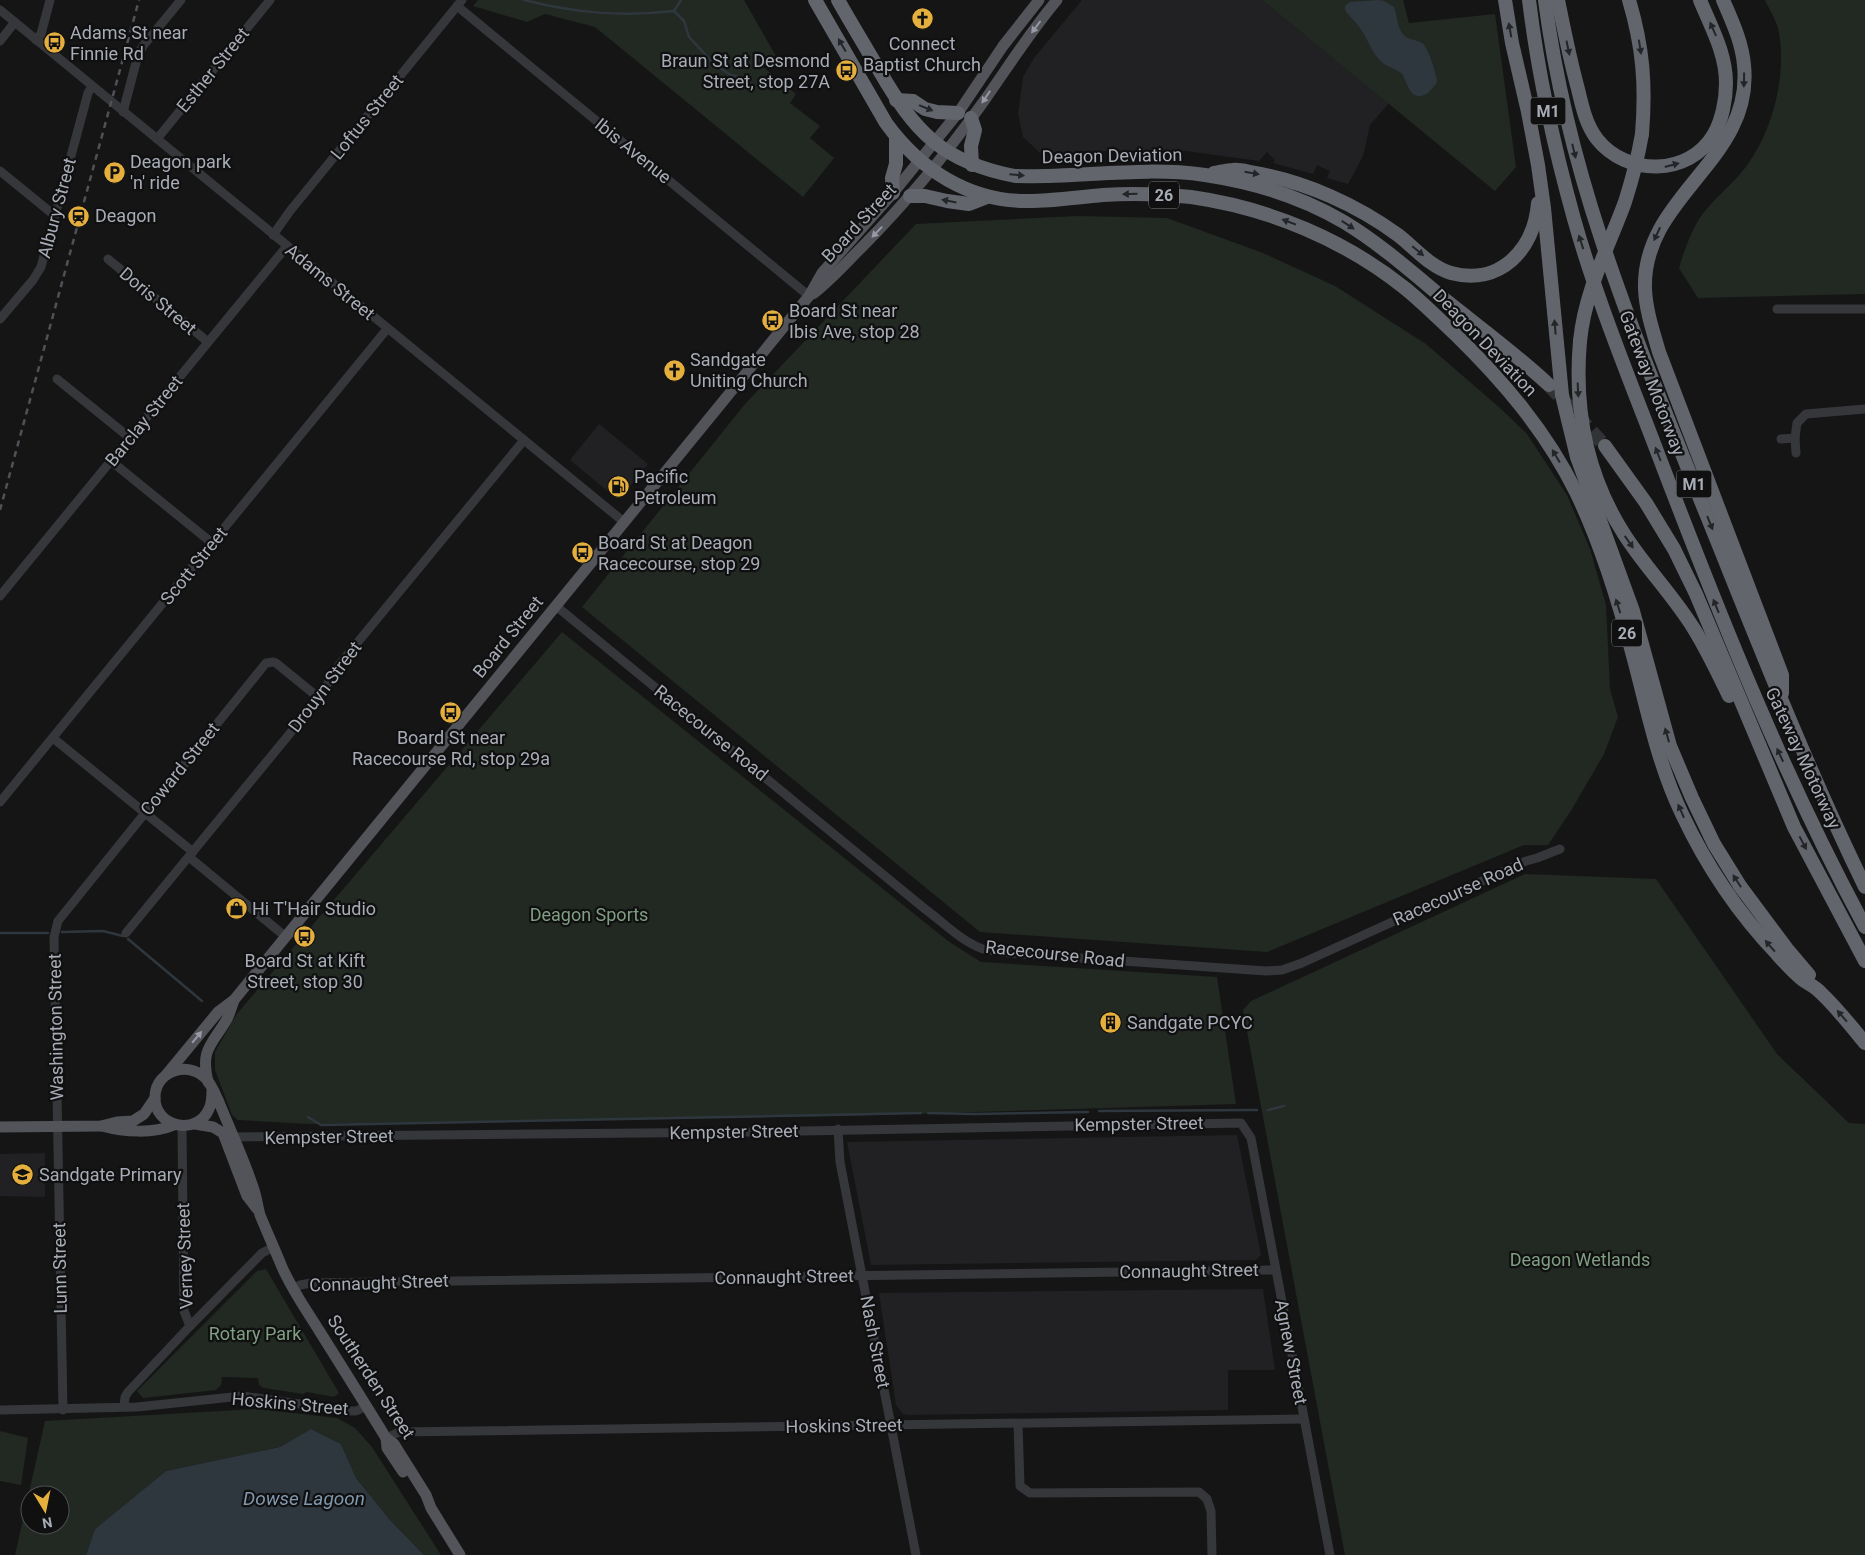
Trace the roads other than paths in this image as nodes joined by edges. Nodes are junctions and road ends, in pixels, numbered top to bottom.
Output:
1 (50, 0) edge
2 (181, 0) edge
3 (270, 0) edge
4 (815, 0) edge
5 (838, 0) edge
6 (1039, 0) edge
7 (1058, 0) edge
8 (1505, 0) edge
9 (1529, 0) edge
10 (1545, 0) edge
11 (1558, 0) edge
12 (1629, 0) edge
13 (1700, 0) edge
14 (1722, 0) edge
15 (460, 3) edge
16 (0, 10) edge
17 (15, 22) junction
18 (36, 40) junction
19 (0, 41) edge
20 (92, 86) junction
21 (896, 100) junction
22 (123, 112) junction
23 (958, 113) junction
24 (971, 118) junction
25 (896, 137) junction
26 (157, 139) junction
27 (934, 143) junction
28 (946, 151) junction
29 (919, 161) junction
30 (972, 165) junction
31 (931, 170) junction
32 (0, 171) edge
33 (1204, 175) junction
34 (1540, 188) junction
35 (893, 193) junction
36 (910, 196) junction
37 (987, 196) junction
38 (54, 215) junction
39 (273, 235) junction
40 (287, 246) junction
41 (108, 259) dead end
42 (810, 296) junction
43 (1777, 309) dead end
44 (1865, 309) edge
45 (0, 319) edge
46 (388, 329) junction
47 (208, 342) junction
48 (57, 379) dead end
49 (1548, 385) tunnel mouth
50 (1865, 409) edge
51 (130, 438) junction
52 (1794, 438) junction
53 (1781, 439) dead end
54 (524, 440) junction
55 (1605, 446) tunnel mouth
56 (1796, 453) dead end
57 (111, 461) junction
58 (624, 522) junction
59 (212, 543) junction
60 (0, 596) edge
61 (556, 606) junction
62 (319, 698) junction
63 (1782, 702) junction
64 (53, 738) junction
65 (1782, 799) junction
66 (0, 802) edge
67 (144, 812) junction
68 (1560, 849) dead end
69 (191, 855) junction
70 (1865, 887) edge
71 (1865, 927) edge
72 (55, 928) joint
73 (126, 933) dead end
74 (286, 937) junction
75 (1865, 961) edge
76 (1819, 990) junction
77 (234, 1000) junction
78 (1865, 1043) edge
79 (166, 1075) junction
80 (210, 1086) junction
81 (155, 1098) junction
82 (1241, 1123) joint
83 (195, 1124) junction
84 (178, 1125) junction
85 (101, 1126) junction
86 (0, 1127) edge
87 (57, 1127) junction
88 (838, 1129) junction
89 (230, 1137) junction
90 (274, 1247) junction
91 (1276, 1270) junction
92 (863, 1276) junction
93 (294, 1289) junction
94 (190, 1326) junction
95 (366, 1406) junction
96 (124, 1407) junction
97 (0, 1410) edge
98 (63, 1410) junction
99 (1304, 1419) junction
100 (1018, 1424) junction
101 (891, 1426) junction
102 (386, 1438) junction
103 (460, 1555) edge
104 (916, 1555) edge
105 (1212, 1555) edge
106 (1330, 1555) edge

1 - 18 street
2 - 22 street
3 - 26 street, Esther Street
25 -> 4 highway, 26
5 - 21 highway, 26
6 - 23 main road, Board Street
7 -> 24 main road, Board Street
34 -> 8 highway
71 -> 9 highway, Gateway Motorway / M1
10 -> 63 highway, Gateway Motorway / M1
11 -> 13 highway
12 -> 65 highway, bridge
14 -> 63 highway
15 - 39 street, Loftus Street
15 - 42 street, Ibis Avenue
16 - 17 street, Adams Street
17 - 18 street, Adams Street
17 - 19 street
18 - 20 street, Adams Street
20 - 22 street, Adams Street
20 - 38 street, Albury Street
21 -> 23 highway
21 - 27 highway, 26
22 - 26 street, Adams Street
23 - 27 main road, Board Street
24 - 28 main road, Board Street
24 - 30 highway
25 - 29 highway, 26
25 - 35 highway
26 - 39 street, Adams Street
27 - 28 highway, 26
27 - 29 main road, Board Street
28 - 30 highway, Deagon Deviation / 26
28 - 31 main road, Board Street
29 - 31 highway, 26
29 - 35 main road, Board Street
30 -> 33 highway, Deagon Deviation / 26
31 - 36 main road, Board Street
31 - 37 highway, Deagon Deviation / 26
32 - 38 street
33 -> 34 highway
33 -> 49 highway, Deagon Deviation / 26
76 -> 34 highway
35 - 42 main road, Board Street
37 -> 36 highway
36 -> 42 main road, Board Street
76 -> 37 highway, Deagon Deviation / 26
38 - 45 street, Albury Street
39 - 40 street, Adams Street
40 - 46 street, Adams Street
40 - 47 street, Barclay Street
41 - 47 street, Doris Street
42 - 58 main road, Board Street
43 - 44 street
46 - 54 street, Adams Street
46 - 59 street, Scott Street
47 - 51 street, Barclay Street
48 - 51 street
50 - 52 street
51 - 57 street, Barclay Street
52 - 53 street
52 - 56 street
54 - 58 street, Adams Street
54 - 62 street, Drouyn Street
55 - 65 highway
57 - 59 street
57 - 60 street, Barclay Street
58 - 61 main road, Board Street
59 - 64 street, Scott Street
61 - 68 street, Racecourse Road
61 - 74 main road, Board Street
62 - 67 street, Coward Street
62 - 69 street, Drouyn Street
63 - 70 highway, Gateway Motorway / M1
64 - 66 street, Scott Street
64 - 67 street
65 -> 75 highway
67 - 69 street
67 - 72 street, Coward Street
69 - 73 street, Drouyn Street
69 - 74 street
72 - 87 street, Washington Street
74 - 77 main road, Board Street
78 -> 76 highway, Deagon Deviation / 26
79 -> 77 main road, Board Street
77 - 80 main road, Board Street
79 - 80 main road
79 - 81 main road
80 - 83 main road
80 - 89 main road, Southerden Street
81 - 84 main road
81 - 85 main road
82 - 88 street, Kempster Street
82 - 91 street, Agnew Street
83 - 84 main road
83 - 89 main road
84 - 85 main road
84 - 94 street, Verney Street
85 - 87 main road
86 - 87 main road
87 - 98 street, Lunn Street
88 - 89 street, Kempster Street
88 - 92 street, Nash Street
89 - 90 main road, Southerden Street
90 - 93 main road, Southerden Street
90 - 94 street
91 - 92 street, Connaught Street
91 - 99 street, Agnew Street
92 - 93 street, Connaught Street
92 - 101 street, Nash Street
93 - 95 main road, Southerden Street
94 - 96 street
95 - 96 street, Hoskins Street
95 - 102 main road, Southerden Street
96 - 98 street, Hoskins Street
97 - 98 street, Hoskins Street
99 - 100 street, Hoskins Street
99 - 106 street, Agnew Street
100 - 101 street, Hoskins Street
100 - 105 street
101 - 102 street, Hoskins Street
101 - 104 street, Nash Street
102 - 103 main road, Southerden Street

